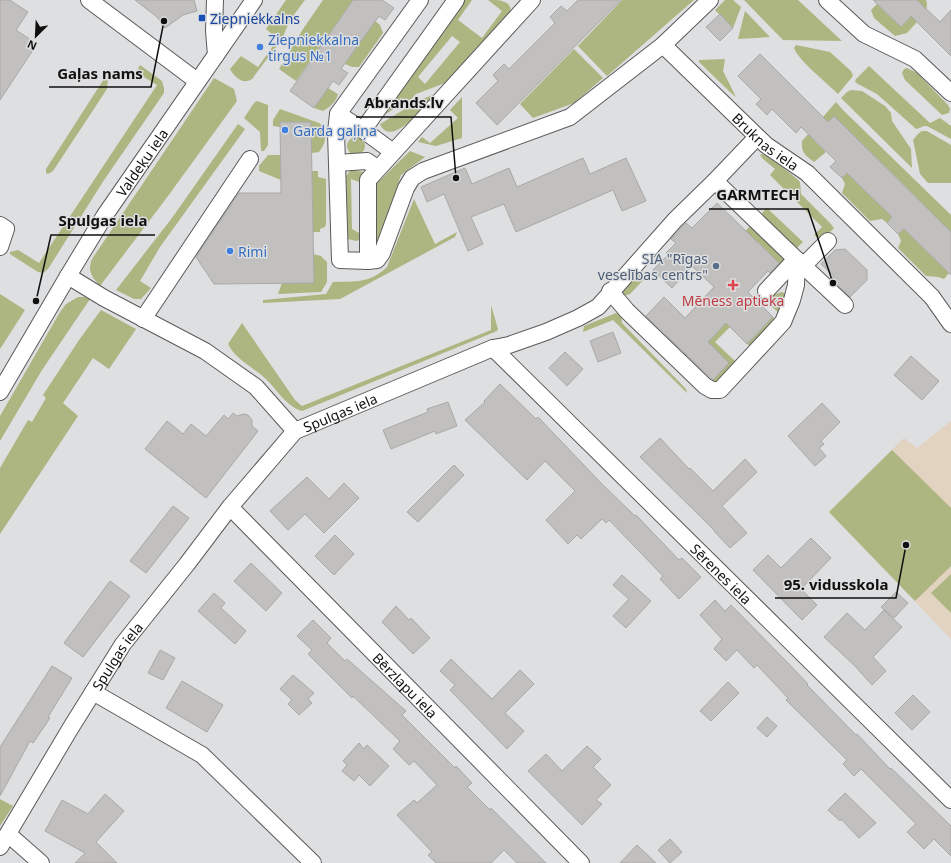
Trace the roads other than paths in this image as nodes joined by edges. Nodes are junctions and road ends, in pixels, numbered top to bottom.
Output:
1 (215, 0) edge
2 (254, 0) edge
3 (420, 0) edge
4 (456, 0) edge
5 (710, 0) edge
6 (828, 0) edge
7 (93, 1) edge
8 (528, 1) edge
9 (663, 45) junction
10 (216, 54) junction
11 (197, 81) junction
12 (951, 93) edge
13 (338, 114) junction
14 (363, 130) junction
15 (757, 137) junction
16 (393, 152) junction
17 (250, 160) dead end
18 (337, 163) junction
19 (377, 168) junction
20 (715, 181) junction
21 (3, 227) edge
22 (828, 241) dead end
23 (0, 247) edge
24 (368, 261) junction
25 (799, 261) junction
26 (68, 276) junction
27 (610, 291) junction
28 (766, 291) dead end
29 (845, 305) dead end
30 (144, 318) junction
31 (951, 324) edge
32 (493, 348) junction
33 (6, 368) edge
34 (0, 392) edge
35 (295, 431) junction
36 (230, 507) junction
37 (93, 692) junction
38 (951, 800) edge
39 (4, 840) edge
40 (41, 863) edge
41 (313, 863) edge
42 (581, 863) edge

1 - 10 street
2 - 10 street, Valdeķu iela
3 - 13 street
4 - 14 street
5 - 9 street
6 - 12 street
7 - 11 street
8 - 16 street
9 - 15 street, Bruknas iela
9 - 24 street
10 - 11 street, Valdeķu iela
11 - 26 street, Valdeķu iela
13 - 14 street
13 - 18 street
14 - 16 street
15 - 20 street, Spulgas iela
15 - 31 street, Bruknas iela
16 - 19 street
17 - 30 street
18 - 19 street
18 - 24 street
19 - 24 street
20 - 25 street
20 - 27 street, Spulgas iela
21 - 23 street
22 - 25 street
25 - 27 street
25 - 28 street
25 - 29 street
26 - 30 street
26 - 33 street, Valdeķu iela
27 - 32 street, Spulgas iela
30 - 35 street
32 - 35 street, Spulgas iela
32 - 38 street, Sērenes iela
33 - 34 street, Valdeķu iela
35 - 36 street, Spulgas iela
36 - 37 street, Spulgas iela
36 - 42 street, Bērzlapu iela
37 - 39 street, Spulgas iela
37 - 41 street
39 - 40 street

